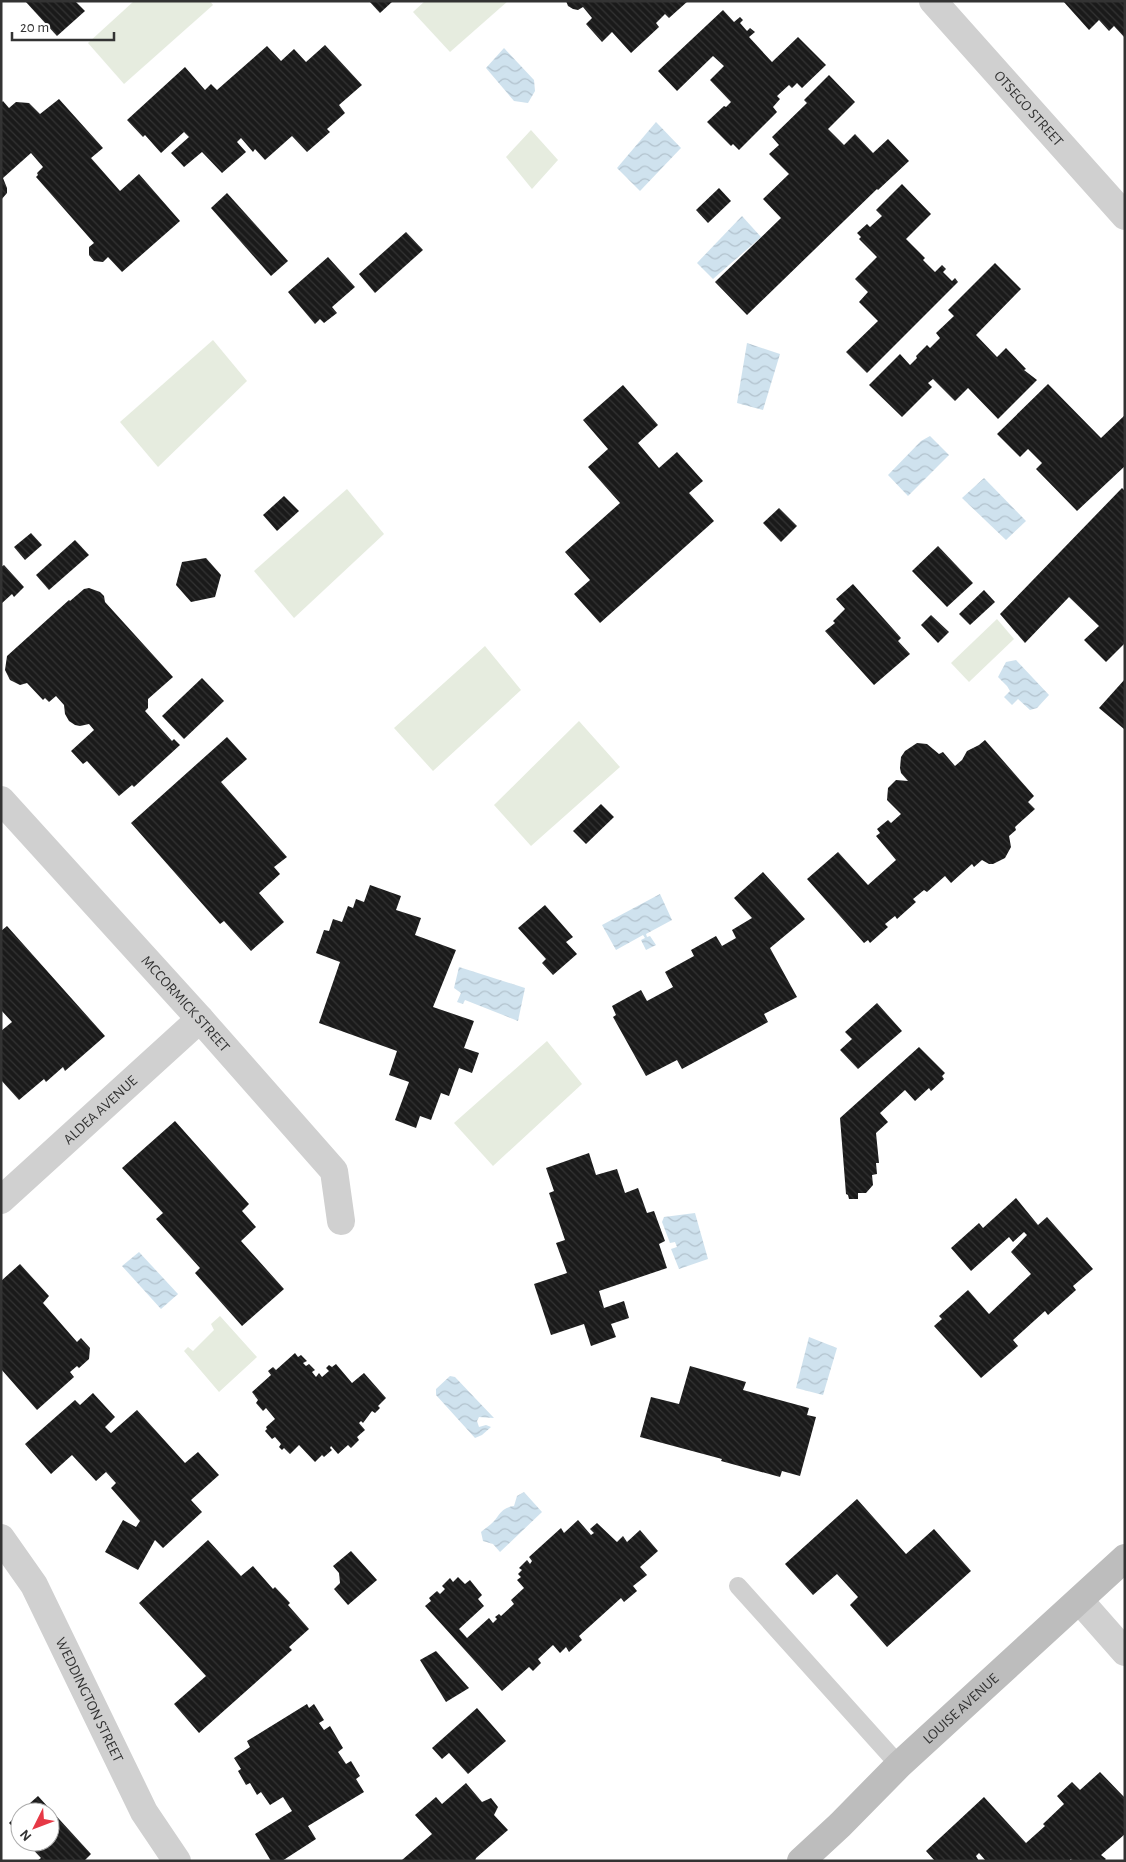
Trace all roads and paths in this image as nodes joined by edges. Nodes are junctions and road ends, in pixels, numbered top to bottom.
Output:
1 (933, 1) edge
2 (1125, 216) edge
3 (1, 800) edge
4 (200, 1019) junction
5 (1, 1200) edge
6 (341, 1221) dead end
7 (1, 1538) edge
8 (1125, 1558) edge
9 (738, 1586) dead end
10 (1080, 1600) junction
11 (1125, 1652) edge
12 (899, 1765) junction
13 (177, 1861) edge
14 (801, 1861) edge

1 - 2 street, OTSEGO STREET
3 - 4 street, MCCORMICK STREET
4 - 5 street, ALDEA AVENUE
4 - 6 street, MCCORMICK STREET
7 - 13 street, WEDDINGTON STREET
8 - 10 street, LOUISE AVENUE
9 - 12 lane
10 - 11 street
10 - 12 street, LOUISE AVENUE
12 - 14 street, LOUISE AVENUE

